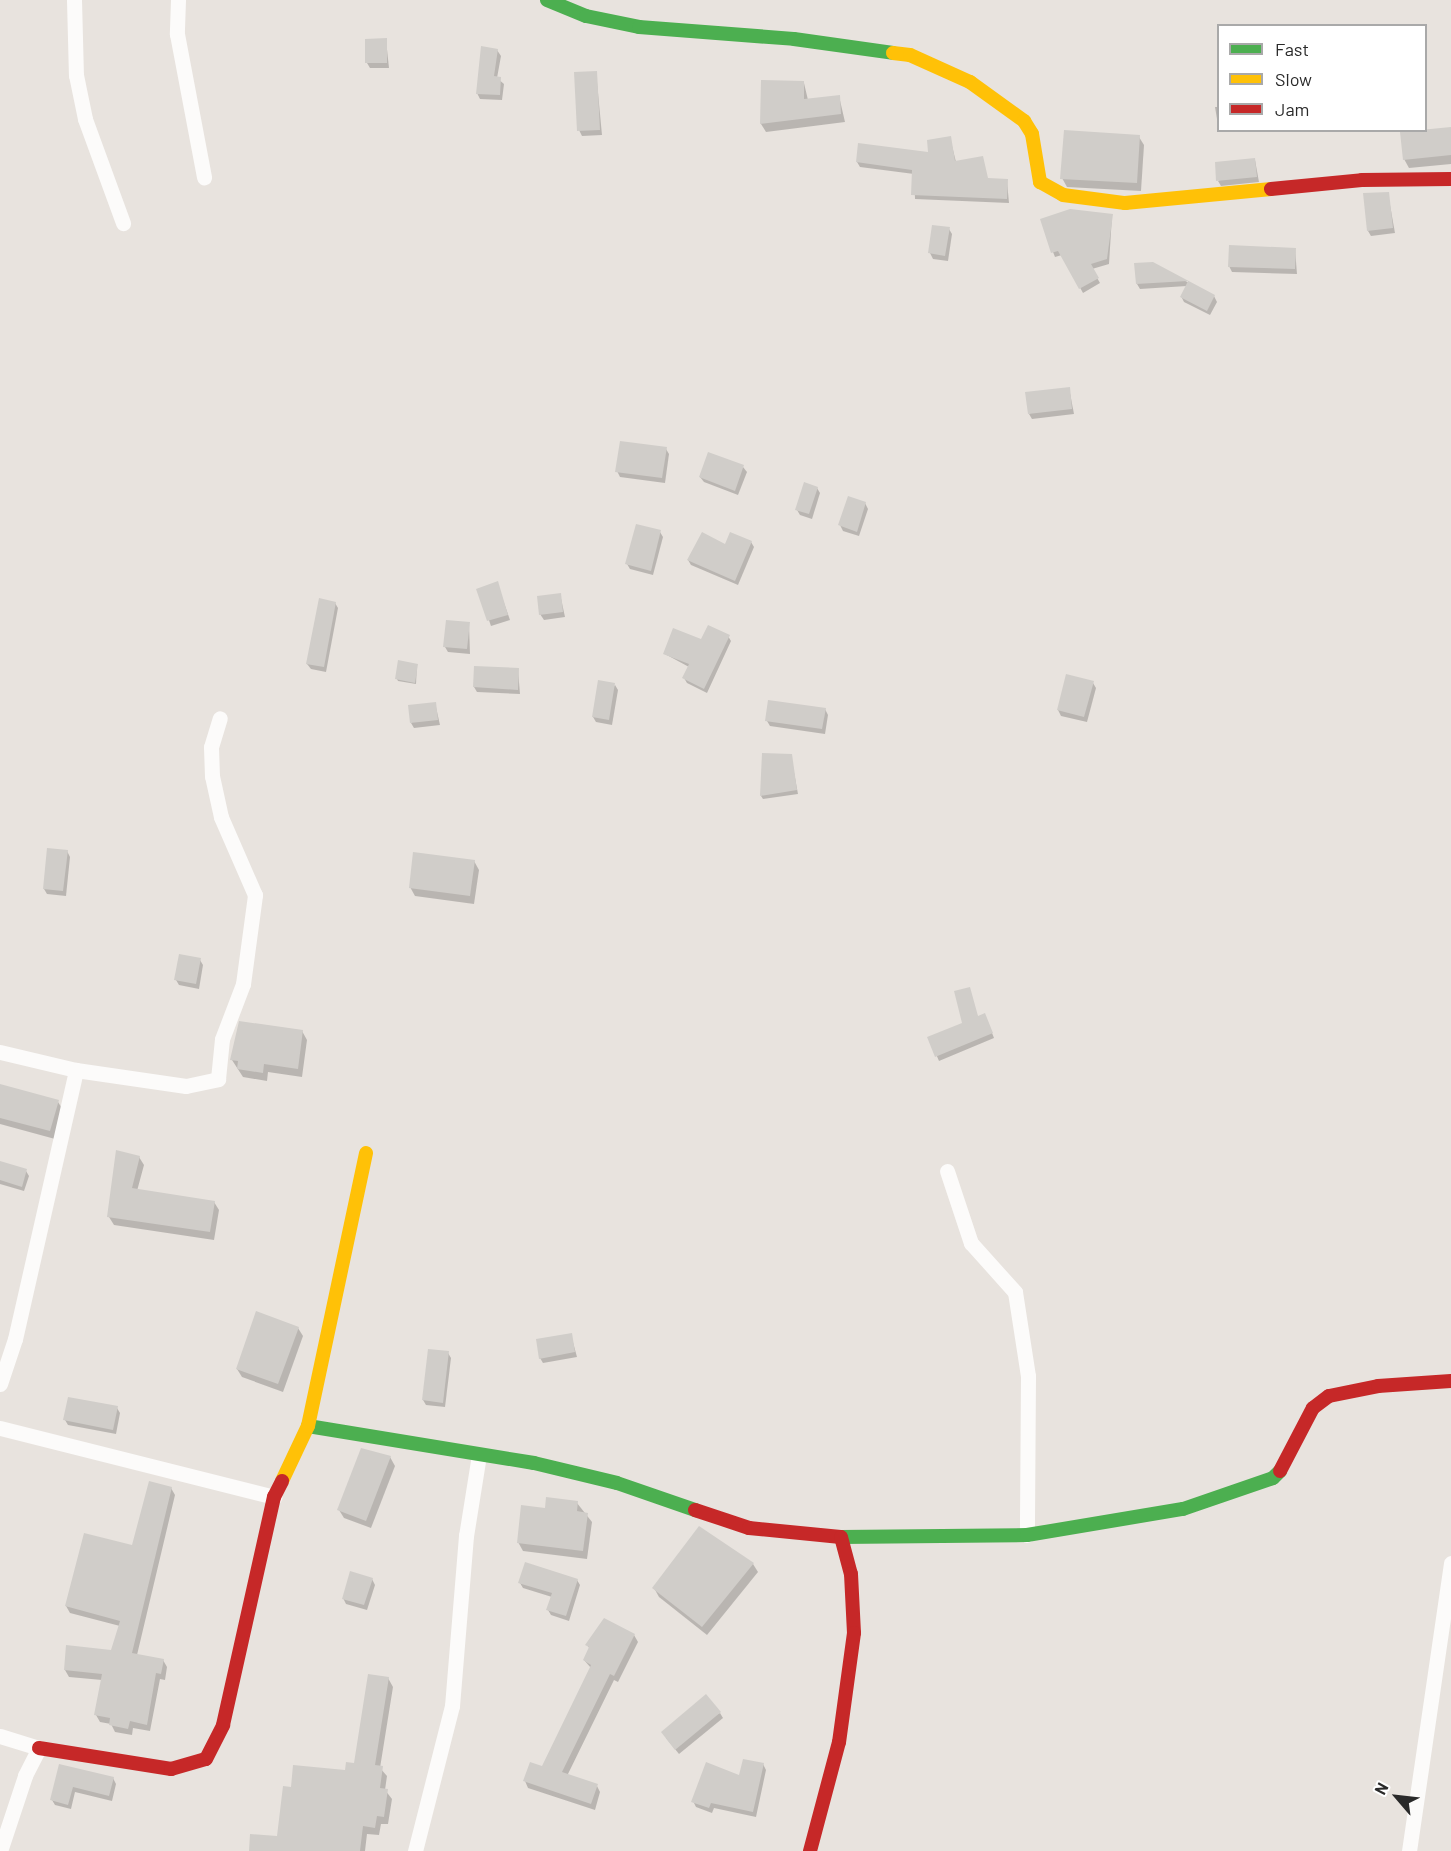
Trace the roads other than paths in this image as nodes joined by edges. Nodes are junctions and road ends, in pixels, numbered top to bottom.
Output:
1 (74, 0) edge
2 (178, 0) edge
3 (547, 0) edge
4 (204, 177) dead end
5 (1451, 179) edge
6 (123, 223) dead end
7 (220, 718) dead end
8 (0, 1052) edge
9 (76, 1070) junction
10 (366, 1153) dead end
11 (947, 1171) dead end
12 (1451, 1381) edge
13 (0, 1384) edge
14 (308, 1426) junction
15 (0, 1428) edge
16 (478, 1455) junction
17 (274, 1497) junction
18 (1027, 1534) junction
19 (841, 1537) junction
20 (1451, 1563) edge
21 (0, 1736) edge
22 (39, 1749) junction
23 (0, 1851) edge
24 (414, 1851) edge
25 (810, 1851) edge
26 (1409, 1851) edge

1 - 6 street
2 - 4 street
3 - 5 street
7 - 9 street
8 - 9 street
9 - 13 street
10 - 14 street
11 - 18 street
12 - 18 street
14 - 16 street
14 - 17 street
15 - 17 street
16 - 19 street
16 - 24 street
17 - 22 street
18 - 19 street
19 - 25 street
20 - 26 street
21 - 22 street
22 - 23 street

